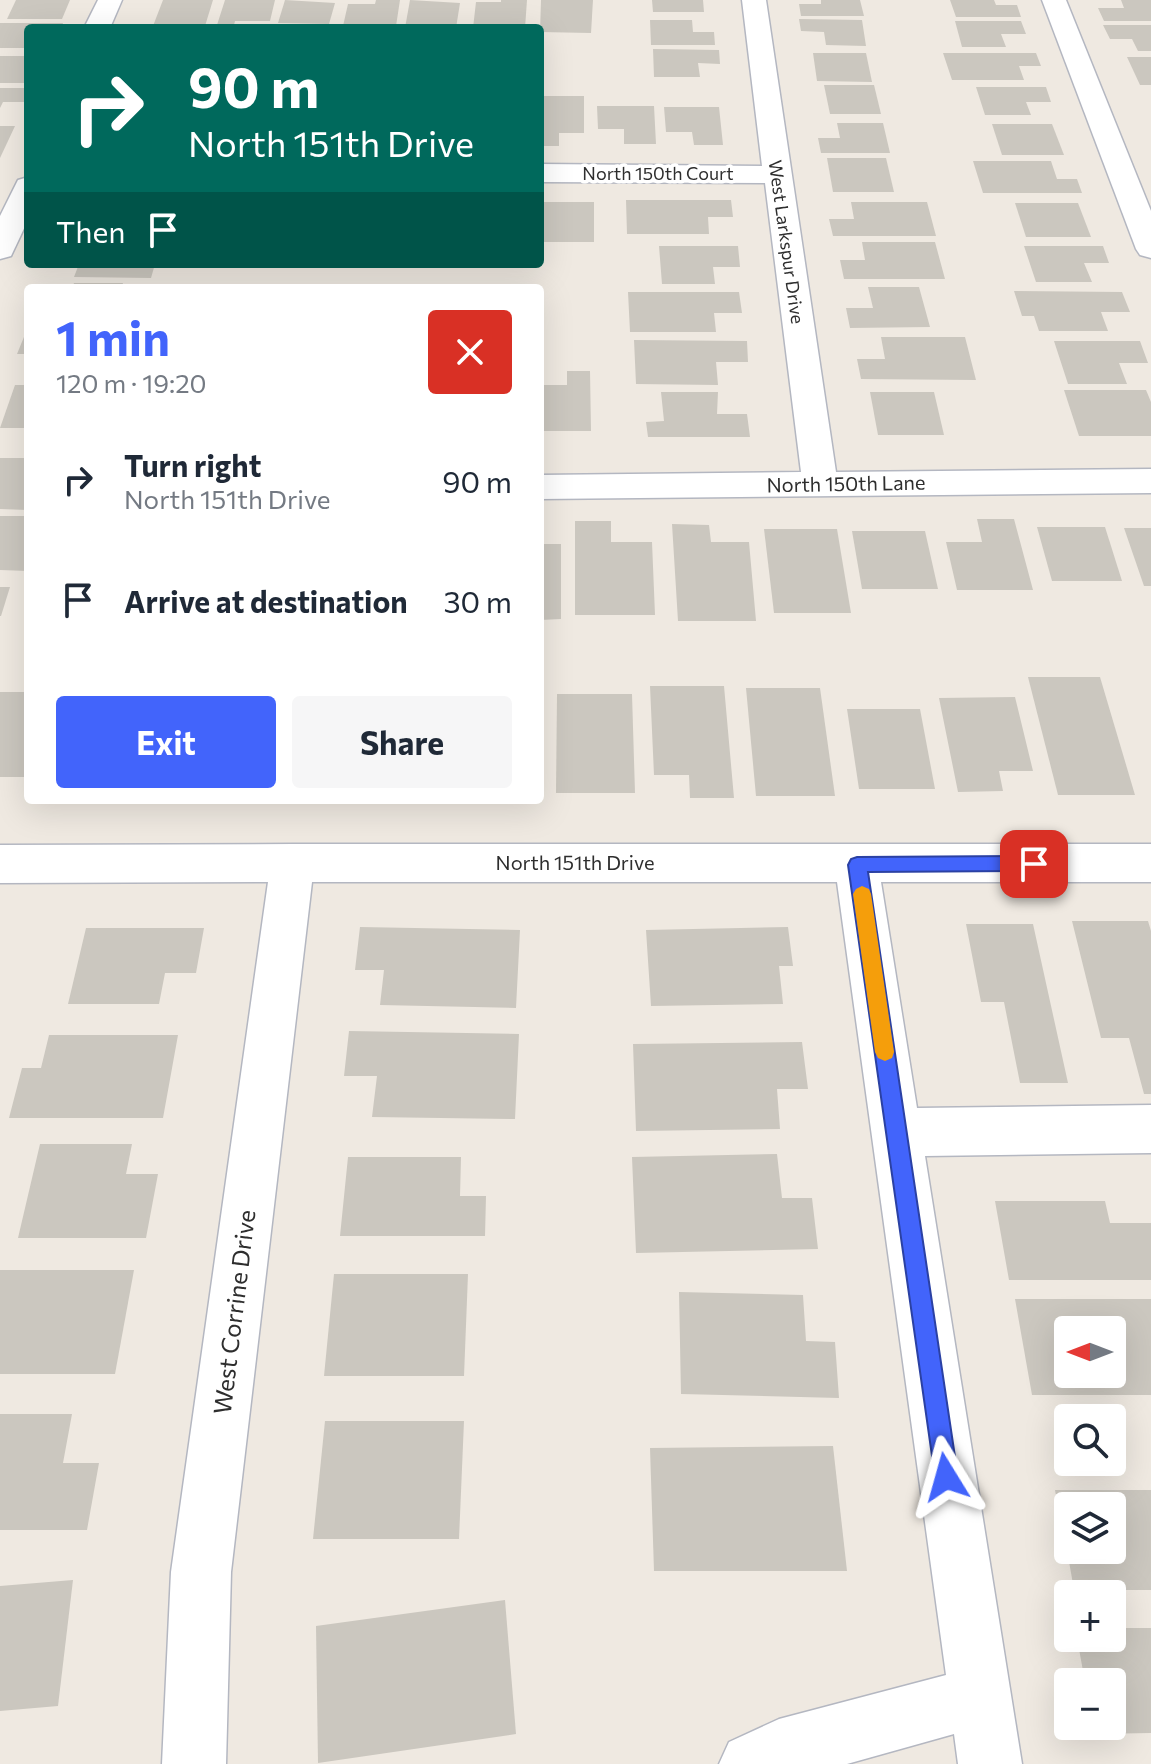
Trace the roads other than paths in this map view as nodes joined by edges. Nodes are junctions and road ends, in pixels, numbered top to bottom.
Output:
1 (110, 0) edge
2 (754, 0) edge
3 (1054, 0) edge
4 (99, 24) edge
5 (544, 173) edge
6 (777, 175) junction
7 (24, 195) edge
8 (1151, 249) edge
9 (0, 250) edge
10 (1151, 481) edge
11 (820, 485) junction
12 (544, 487) edge
13 (293, 862) junction
14 (1151, 863) edge
15 (0, 864) edge
16 (857, 865) junction
17 (1151, 1129) edge
18 (896, 1132) junction
19 (978, 1697) junction
20 (194, 1764) edge
21 (751, 1764) edge
22 (990, 1764) edge

1 - 4 street
2 - 6 street, West Larkspur Drive
3 - 8 street
5 - 6 street, North 150th Court
6 - 11 street, West Larkspur Drive
7 - 9 street
10 - 11 street, North 150th Lane
11 - 12 street, North 150th Lane
13 - 15 street, North 151th Drive
13 - 16 street, North 151th Drive
13 - 20 street, West Corrine Drive
14 - 16 street, North 151th Drive
16 - 18 street
17 - 18 street
18 - 19 street
19 - 21 street
19 - 22 street

